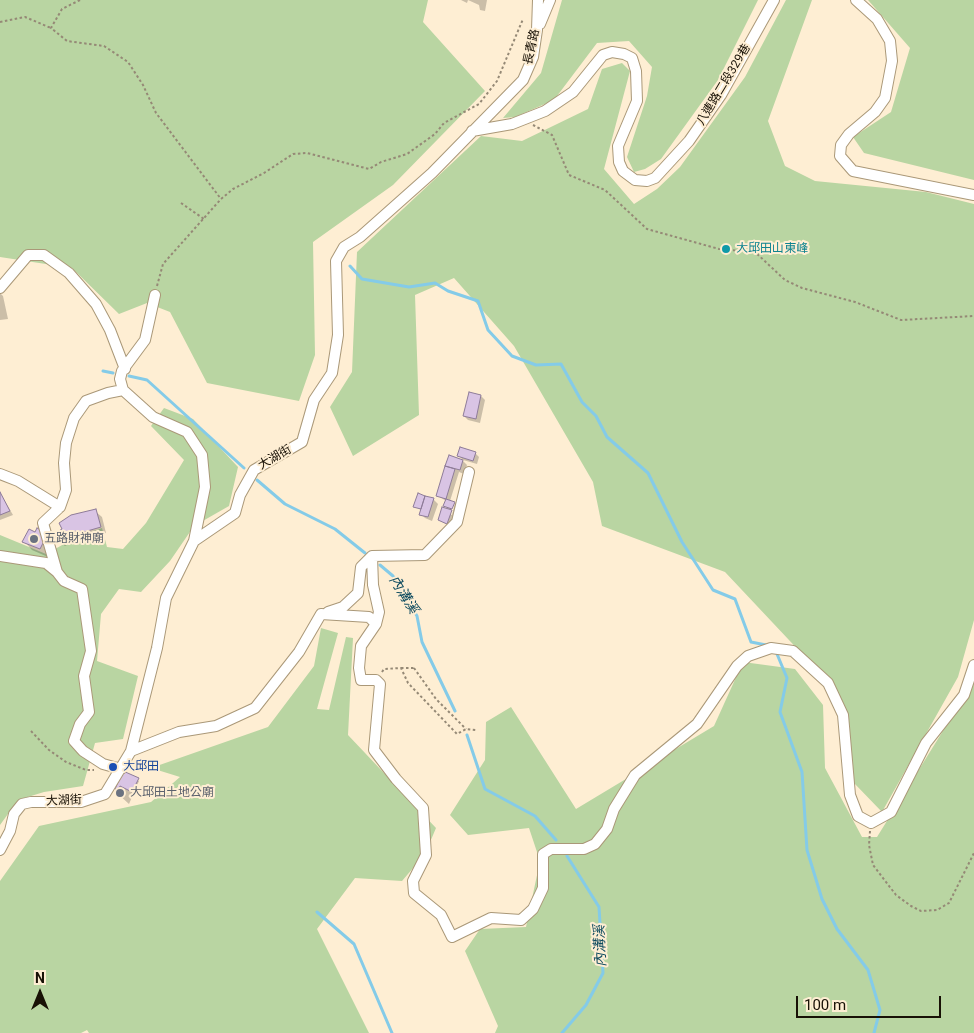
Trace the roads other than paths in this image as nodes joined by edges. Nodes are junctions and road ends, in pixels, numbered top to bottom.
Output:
1 (538, 0) edge
2 (550, 0) edge
3 (774, 0) edge
4 (856, 0) edge
5 (537, 30) junction
6 (472, 131) junction
7 (974, 195) edge
8 (0, 288) edge
9 (155, 295) road end
10 (125, 369) junction
11 (123, 390) junction
12 (469, 472) dead end
13 (0, 474) edge
14 (60, 507) junction
15 (194, 541) junction
16 (0, 556) edge
17 (372, 556) junction
18 (57, 572) junction
19 (321, 614) junction
20 (376, 624) junction
21 (974, 665) edge
22 (131, 751) junction
23 (121, 769) junction
24 (0, 850) edge

1 - 5 street, 長青路
2 - 5 street
3 - 6 street, 八連路二段329巷
4 - 7 street
5 - 6 street, 長青路
6 - 15 street, 大湖街
8 - 10 street
9 - 10 street
10 - 11 street
11 - 14 street
11 - 15 street
12 - 17 street
13 - 14 street
14 - 18 street
15 - 22 street, 大湖街
16 - 18 street
17 - 19 street
17 - 20 street
18 - 23 street
19 - 20 street
19 - 22 street
20 - 21 street
22 - 23 street, 大湖街
23 - 24 street, 大湖街

